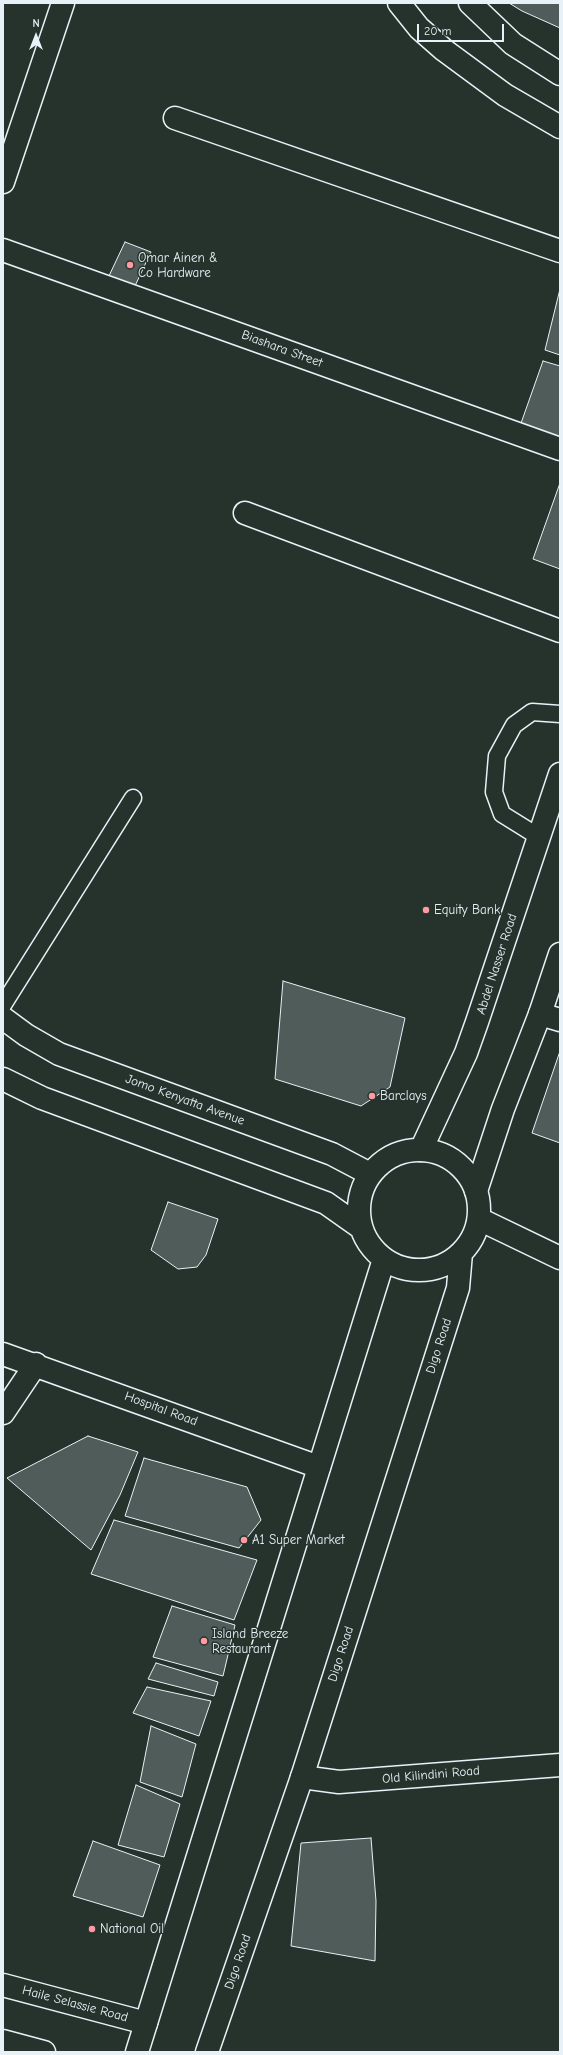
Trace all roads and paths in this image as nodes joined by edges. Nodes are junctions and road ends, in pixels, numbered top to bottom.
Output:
1 (63, 3) edge
2 (399, 3) edge
3 (470, 3) edge
4 (560, 74) edge
5 (175, 118) dead end
6 (560, 127) edge
7 (3, 182) edge
8 (3, 250) edge
9 (560, 252) edge
10 (560, 449) edge
11 (245, 513) dead end
12 (560, 631) edge
13 (560, 714) edge
14 (560, 774) edge
15 (133, 798) dead end
16 (539, 837) junction
17 (560, 954) edge
18 (3, 1004) edge
19 (550, 1017) edge
20 (3, 1018) edge
21 (3, 1079) edge
22 (421, 1150) junction
23 (370, 1174) junction
24 (476, 1191) junction
25 (479, 1220) junction
26 (360, 1227) junction
27 (461, 1253) junction
28 (560, 1258) edge
29 (384, 1259) junction
30 (3, 1354) edge
31 (36, 1364) junction
32 (3, 1413) edge
33 (319, 1467) junction
34 (560, 1764) edge
35 (302, 1777) junction
36 (3, 1985) edge
37 (146, 2024) junction
38 (3, 2041) edge
39 (44, 2052) edge
40 (137, 2052) edge
41 (207, 2052) edge

1 - 7 main road
2 - 6 main road
3 - 4 main road
5 - 9 main road
8 - 10 main road, Biashara Street
11 - 12 main road
13 - 16 lane
14 - 16 main road, Abdel Nasser Road
15 - 18 lane
16 - 22 main road, Abdel Nasser Road
17 - 19 main road
19 - 24 main road
20 - 23 main road, Jomo Kenyatta Avenue
21 - 26 main road
22 - 23 main road
22 - 24 main road
23 - 26 main road
24 - 25 main road
25 - 27 main road
25 - 28 main road
26 - 29 main road
27 - 29 main road
27 - 35 main road, Digo Road
29 - 33 main road
30 - 31 main road, Hospital Road
31 - 32 main road
31 - 33 main road, Hospital Road
33 - 37 main road
34 - 35 main road, Old Kilindini Road
35 - 41 main road, Digo Road
36 - 37 main road, Haile Selassie Road
37 - 40 main road
38 - 39 main road

